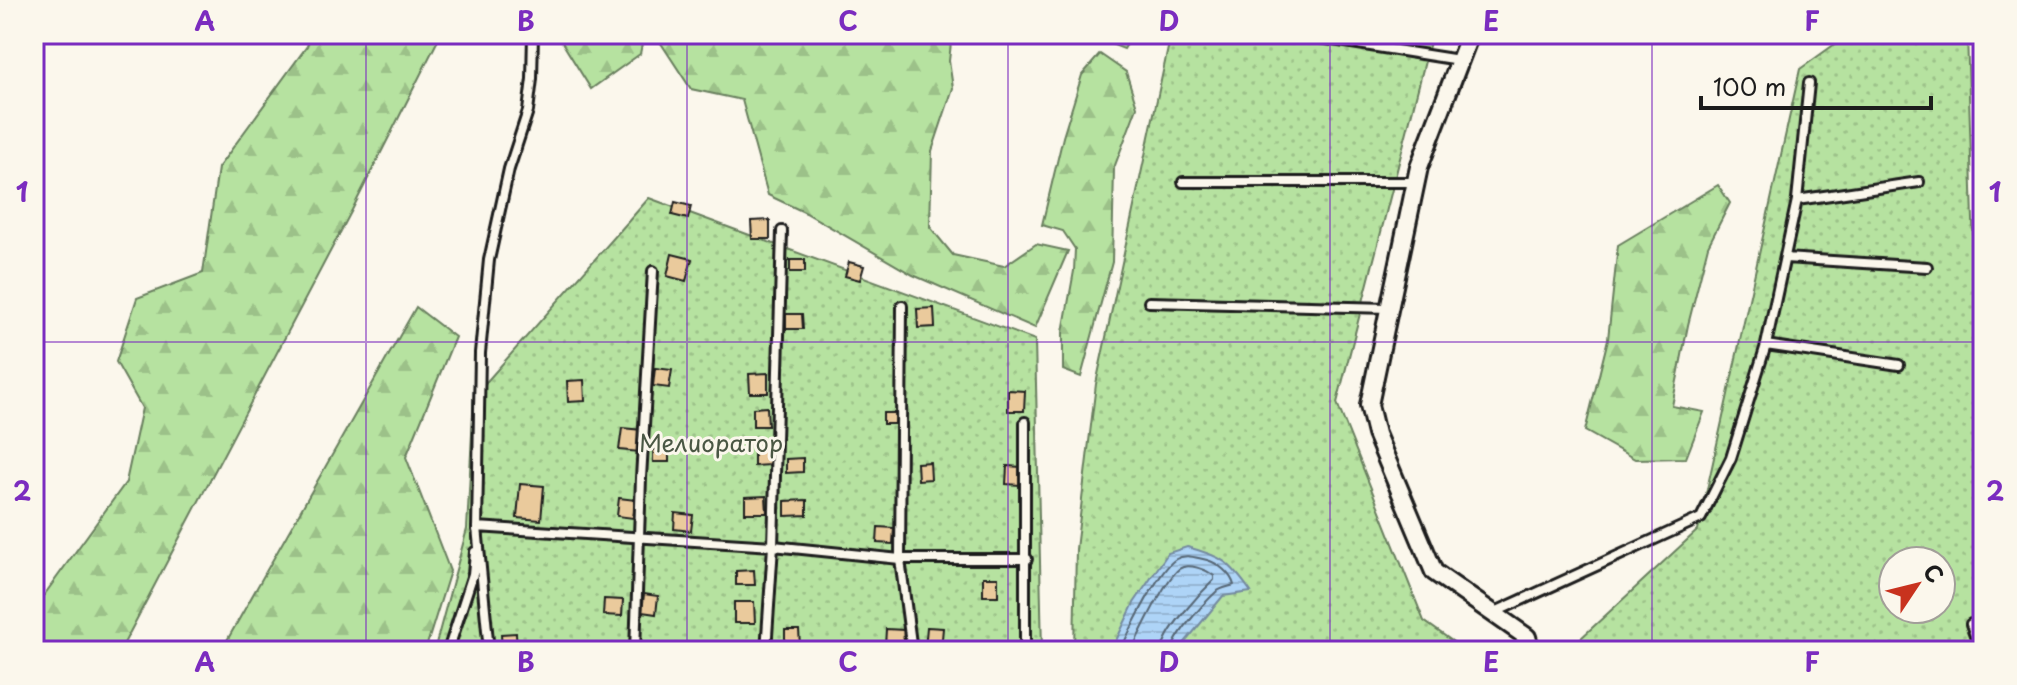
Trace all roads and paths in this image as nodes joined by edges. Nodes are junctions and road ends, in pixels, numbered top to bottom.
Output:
1 (533, 34) edge
2 (1295, 34) edge
3 (1470, 34) edge
4 (1460, 61) junction
5 (1809, 83) dead end
6 (1183, 182) dead end
7 (1416, 182) junction
8 (1919, 182) dead end
9 (1797, 200) junction
10 (782, 231) dead end
11 (1785, 258) junction
12 (1927, 267) dead end
13 (653, 271) dead end
14 (1149, 302) dead end
15 (902, 306) dead end
16 (1389, 308) junction
17 (1766, 345) junction
18 (1899, 365) dead end
19 (1025, 422) dead end
20 (477, 527) junction
21 (640, 538) junction
22 (773, 546) junction
23 (900, 559) junction
24 (1027, 559) junction
25 (1492, 613) junction
26 (1971, 624) dead end
27 (448, 651) edge
28 (489, 651) edge
29 (635, 651) edge
30 (766, 651) edge
31 (912, 651) edge
32 (1025, 651) edge
33 (1531, 651) edge
34 (1981, 651) edge

1 - 20 lane
2 - 4 lane
3 - 4 street
4 - 7 street
5 - 9 lane
6 - 7 lane
7 - 16 street
8 - 9 lane
9 - 11 lane
10 - 22 lane
11 - 12 lane
11 - 17 lane
13 - 21 lane
14 - 16 lane
15 - 23 lane
16 - 25 street
17 - 18 lane
17 - 25 lane
19 - 24 lane
20 - 21 lane
20 - 27 lane
20 - 28 lane
21 - 22 lane
21 - 29 lane
22 - 23 lane
22 - 30 lane
23 - 24 lane
23 - 31 lane
24 - 32 lane
25 - 33 street
26 - 34 lane

